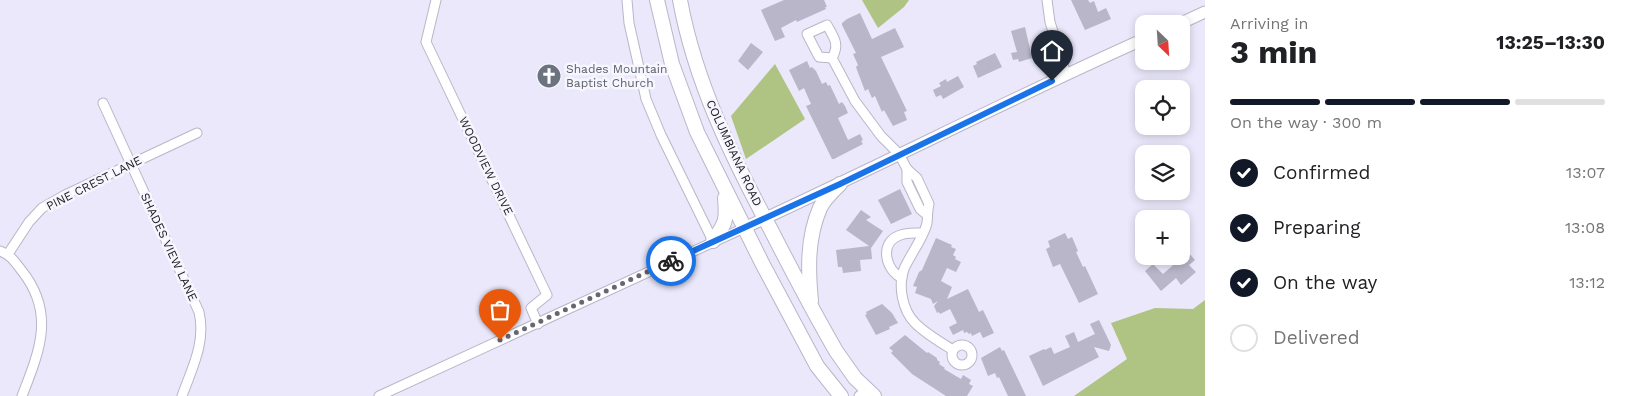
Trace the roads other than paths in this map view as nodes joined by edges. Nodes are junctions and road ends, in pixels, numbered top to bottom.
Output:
1 (436, 0) edge
2 (627, 0) edge
3 (658, 0) edge
4 (680, 0) edge
5 (1047, 0) edge
6 (1205, 12) edge
7 (1190, 19) edge
8 (1135, 43) edge
9 (832, 58) dead end
10 (1066, 74) junction
11 (103, 103) dead end
12 (718, 123) junction
13 (697, 132) junction
14 (197, 133) dead end
15 (899, 154) junction
16 (130, 163) junction
17 (840, 184) junction
18 (724, 187) junction
19 (765, 219) junction
20 (744, 228) junction
21 (922, 233) junction
22 (714, 242) junction
23 (4, 252) edge
24 (902, 278) junction
25 (812, 310) junction
26 (538, 324) junction
27 (953, 350) dead end
28 (825, 375) junction
29 (867, 394) edge
30 (22, 396) edge
31 (182, 396) edge
32 (378, 396) edge
33 (830, 396) edge
34 (841, 396) edge

1 - 26 street, WOODVIEW DRIVE
2 - 22 street
3 - 13 main road, COLUMBIANA ROAD
4 - 12 main road, COLUMBIANA ROAD
5 - 10 street
6 - 7 street
8 - 10 street
9 - 15 street
10 - 15 street
11 - 16 street, SHADES VIEW LANE
12 - 13 main road
12 - 19 main road, COLUMBIANA ROAD
13 - 18 main road, COLUMBIANA ROAD
14 - 16 street, PINE CREST LANE
15 - 17 street
15 - 21 street
16 - 23 street, PINE CREST LANE
16 - 31 street, SHADES VIEW LANE
17 - 19 street
17 - 25 main road
18 - 20 main road, COLUMBIANA ROAD
18 - 22 main road
19 - 20 street
19 - 25 main road, COLUMBIANA ROAD
20 - 22 street
20 - 28 main road, COLUMBIANA ROAD
21 - 24 street
21 - 24 street
22 - 26 street
23 - 30 street
24 - 27 street
25 - 29 main road, COLUMBIANA ROAD
26 - 32 street
28 - 33 main road
28 - 34 main road, COLUMBIANA ROAD

